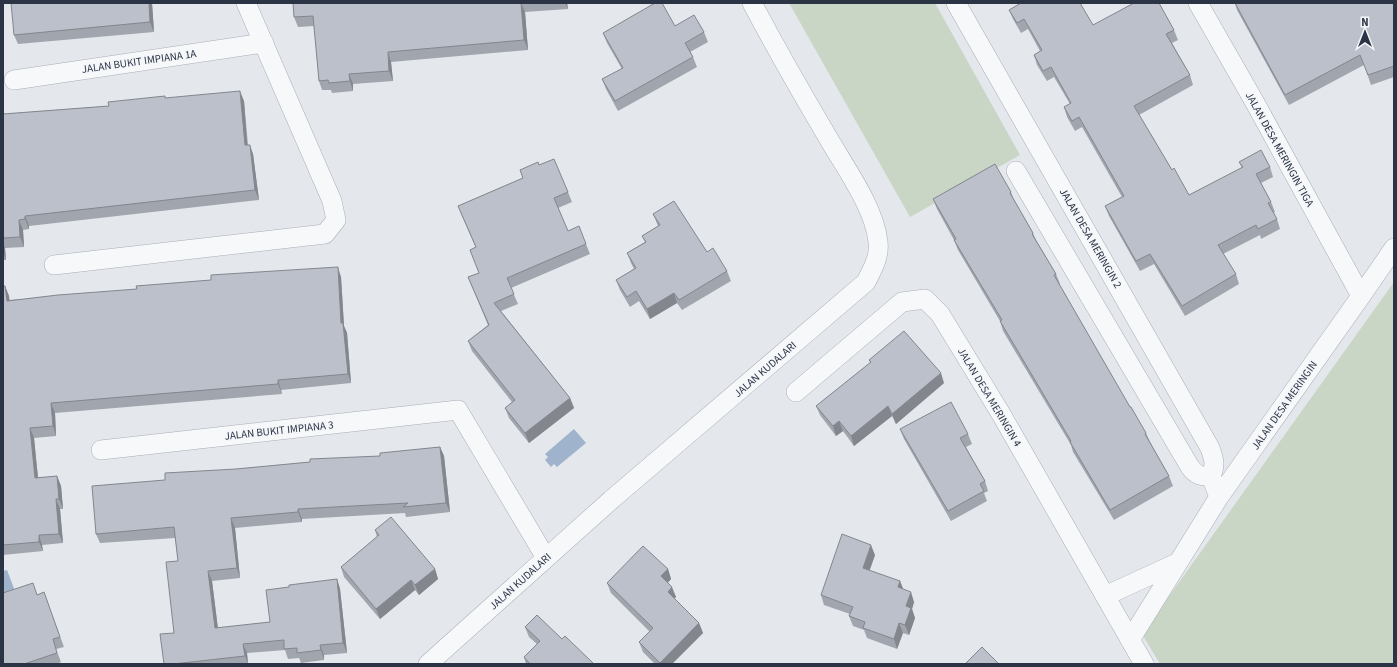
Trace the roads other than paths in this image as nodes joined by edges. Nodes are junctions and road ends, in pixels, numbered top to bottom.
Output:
1 (246, 3) edge
2 (752, 3) edge
3 (956, 3) edge
4 (1198, 3) edge
5 (264, 43) junction
6 (14, 80) dead end
7 (1016, 171) dead end
8 (1394, 248) edge
9 (54, 265) dead end
10 (1361, 296) junction
11 (796, 392) dead end
12 (100, 450) dead end
13 (1211, 476) junction
14 (1219, 497) junction
15 (546, 558) junction
16 (1177, 563) junction
17 (1105, 596) junction
18 (1130, 640) junction
19 (428, 664) edge
20 (1144, 664) edge

1 - 5 street
2 - 15 street, JALAN KUDALARI
3 - 13 street, JALAN DESA MERINGIN 2
4 - 10 street, JALAN DESA MERINGIN TIGA
5 - 6 street, JALAN BUKIT IMPIANA 1A
5 - 9 street
7 - 13 street
8 - 10 street, JALAN DESA MERINGIN
10 - 14 street, JALAN DESA MERINGIN
11 - 17 street, JALAN DESA MERINGIN 4
12 - 15 street, JALAN BUKIT IMPIANA 3
13 - 14 street, JALAN DESA MERINGIN 2
14 - 16 street, JALAN DESA MERINGIN
15 - 19 street, JALAN KUDALARI
16 - 17 street
16 - 18 street, JALAN DESA MERINGIN
17 - 18 street, JALAN DESA MERINGIN 4
18 - 20 street, JALAN DESA MERINGIN 4

